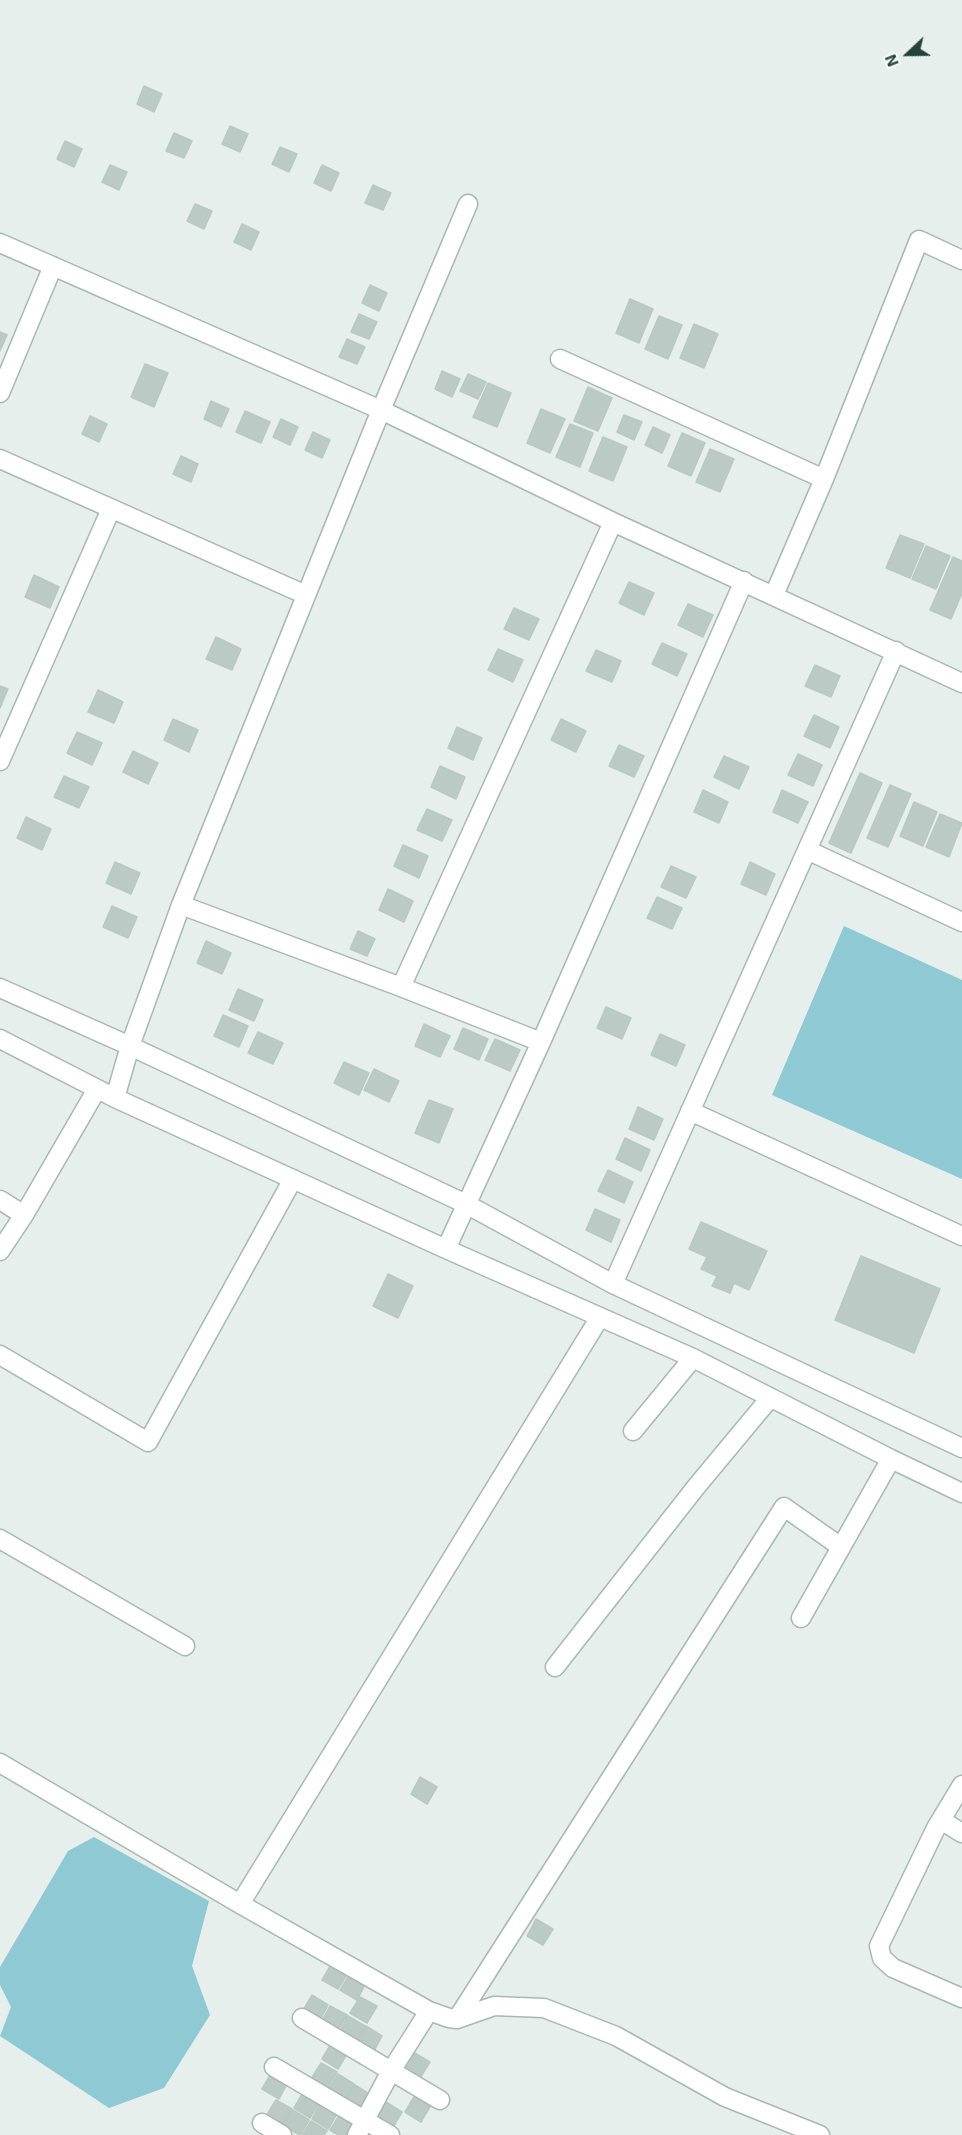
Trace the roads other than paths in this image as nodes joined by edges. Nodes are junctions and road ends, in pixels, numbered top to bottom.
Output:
1 (468, 204) dead end
2 (0, 243) edge
3 (962, 260) edge
4 (53, 266) junction
5 (560, 359) dead end
6 (0, 393) edge
7 (381, 410) junction
8 (0, 459) edge
9 (824, 479) junction
10 (111, 509) junction
11 (613, 522) junction
12 (744, 581) junction
13 (306, 595) junction
14 (774, 595) junction
15 (896, 651) junction
16 (962, 683) edge
17 (0, 761) edge
18 (807, 850) junction
19 (182, 905) junction
20 (962, 922) edge
21 (401, 987) junction
22 (0, 988) edge
23 (0, 1039) edge
24 (542, 1042) junction
25 (130, 1046) junction
26 (97, 1089) junction
27 (115, 1098) junction
28 (690, 1111) junction
29 (293, 1179) junction
30 (0, 1200) edge
31 (466, 1204) junction
32 (24, 1215) junction
33 (962, 1236) edge
34 (446, 1249) junction
35 (0, 1251) edge
36 (614, 1284) junction
37 (600, 1317) junction
38 (0, 1356) edge
39 (693, 1358) junction
40 (770, 1398) junction
41 (633, 1431) dead end
42 (962, 1448) edge
43 (891, 1460) junction
44 (962, 1493) edge
45 (0, 1539) edge
46 (841, 1547) junction
47 (801, 1618) dead end
48 (185, 1646) dead end
49 (555, 1667) dead end
50 (0, 1763) edge
51 (962, 1785) edge
52 (941, 1820) junction
53 (962, 1833) edge
54 (240, 1904) junction
55 (962, 1998) edge
56 (429, 2011) junction
57 (302, 2018) dead end
58 (457, 2019) junction
59 (274, 2067) dead end
60 (391, 2071) junction
61 (440, 2100) dead end
62 (262, 2123) dead end
63 (361, 2128) edge
64 (282, 2135) edge
65 (390, 2135) edge
66 (820, 2135) edge

1 - 7 street
2 - 4 street
3 - 9 street
4 - 6 street
4 - 7 street
5 - 9 street
7 - 11 street
7 - 13 street
8 - 10 street
9 - 14 street
10 - 13 street
10 - 17 street
11 - 12 street
11 - 21 street
12 - 14 street
12 - 24 street
13 - 19 street
14 - 15 street
15 - 16 street
15 - 18 street
18 - 20 street
18 - 28 street
19 - 21 street
19 - 25 street
21 - 24 street
22 - 25 street
23 - 26 street
24 - 31 street
25 - 27 street
25 - 31 street
26 - 27 street
26 - 32 street
27 - 29 street
28 - 33 street
28 - 36 street
29 - 34 street
29 - 38 street
30 - 32 street
31 - 34 street
31 - 36 street
32 - 35 street
34 - 37 street
36 - 42 street
37 - 39 street
37 - 54 street
39 - 40 street
39 - 41 street
40 - 43 street
40 - 49 street
43 - 44 street
43 - 46 street
45 - 48 street
46 - 47 street
46 - 58 street
50 - 54 street
51 - 52 street
52 - 53 street
52 - 55 street
54 - 56 street
56 - 58 street
56 - 60 street
57 - 60 street
58 - 66 street
59 - 63 street
60 - 61 street
60 - 63 street
62 - 64 street
63 - 65 street

